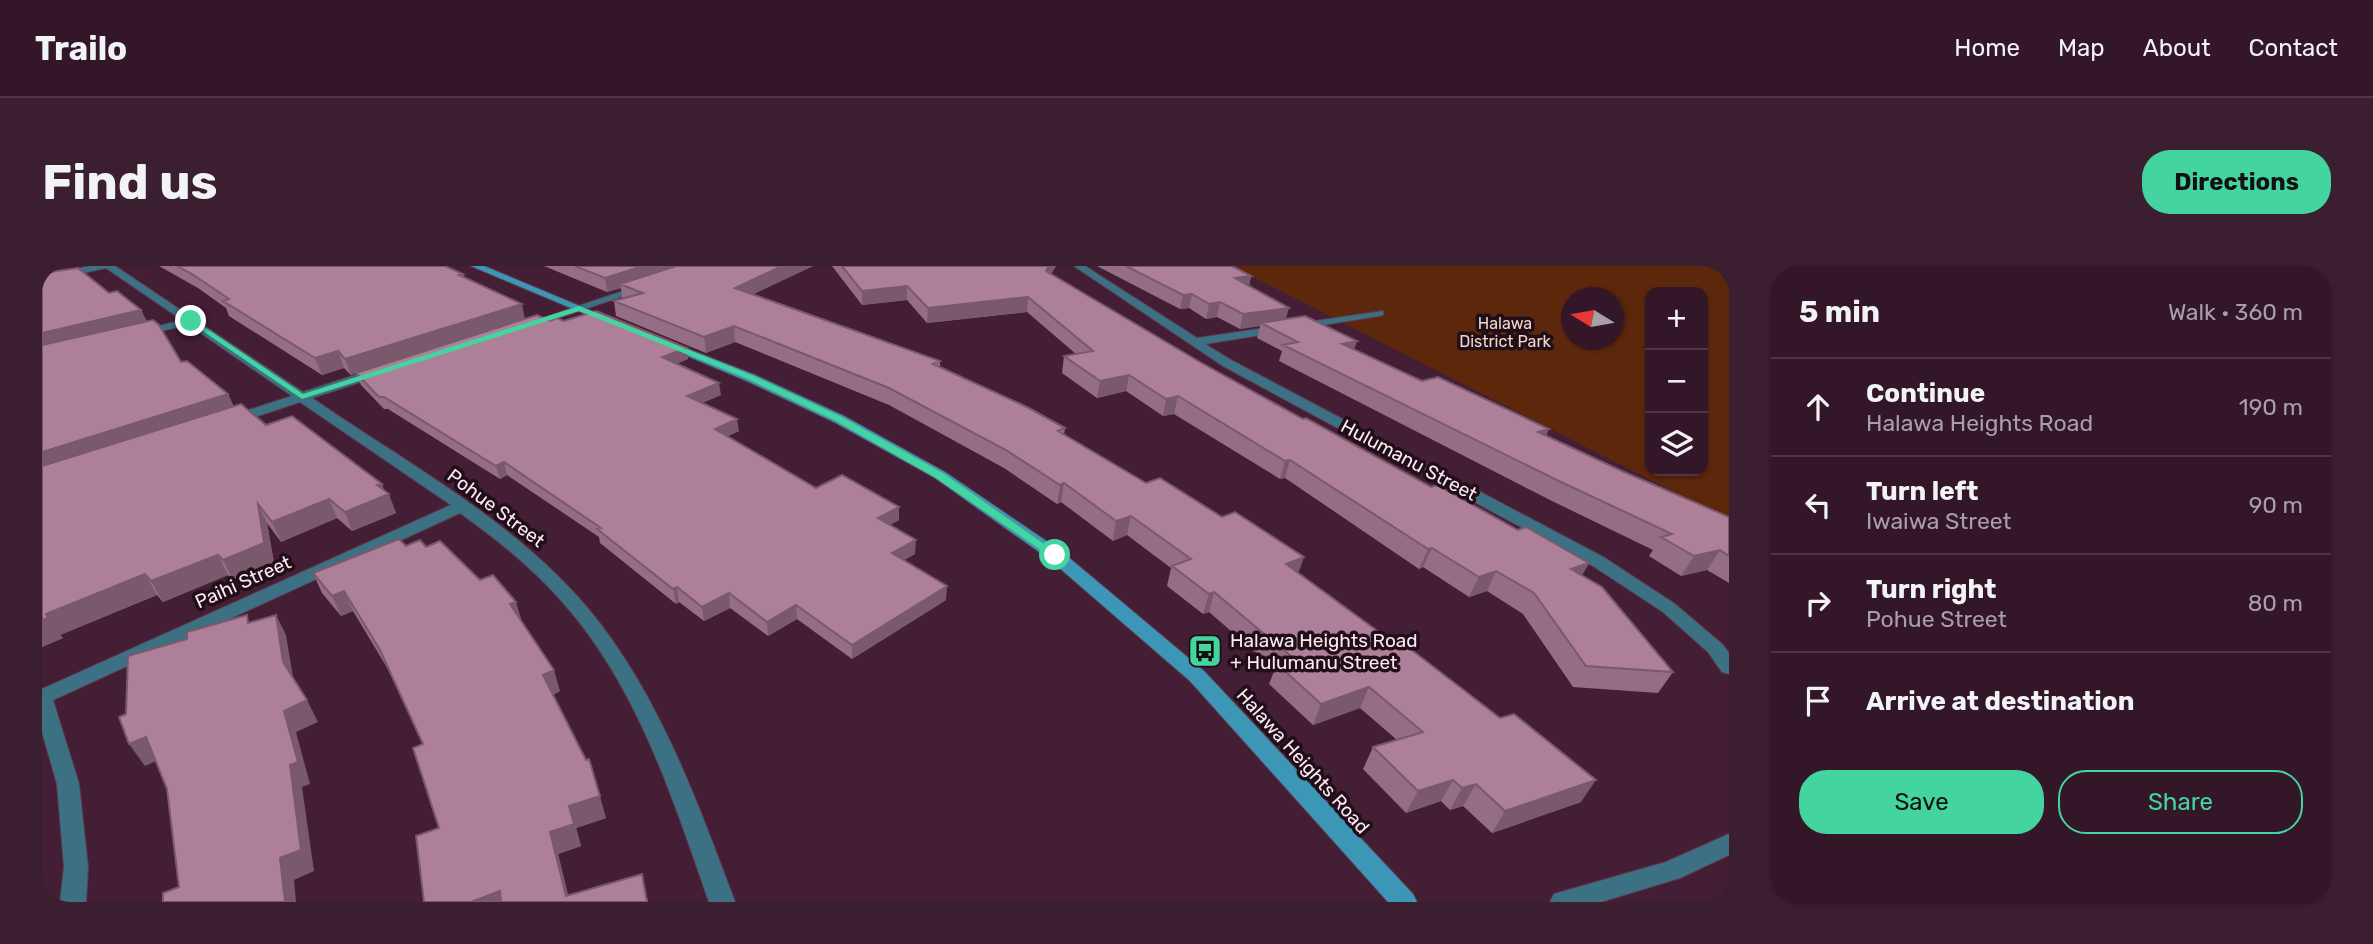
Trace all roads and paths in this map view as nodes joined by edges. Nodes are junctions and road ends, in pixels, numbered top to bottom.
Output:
1 (107, 266) edge
2 (476, 266) edge
3 (1079, 266) edge
4 (42, 279) edge
5 (658, 283) edge
6 (579, 309) junction
7 (1379, 313) dead end
8 (191, 321) junction
9 (628, 328) edge
10 (513, 330) edge
11 (123, 338) edge
12 (653, 338) edge
13 (1194, 342) junction
14 (395, 367) edge
15 (302, 397) junction
16 (221, 424) edge
17 (462, 506) junction
18 (1729, 667) edge
19 (42, 697) edge
20 (1729, 844) edge
21 (73, 902) edge
22 (722, 902) edge
23 (1404, 902) edge
24 (1563, 902) edge

1 - 4 street
1 - 8 street, Pohue Street
2 - 6 street
3 - 13 street, Hulumanu Street
5 - 6 street
6 - 9 street
6 - 10 street
7 - 13 street
8 - 11 street
8 - 15 street, Pohue Street
12 - 23 street, Halawa Heights Road
13 - 18 street, Hulumanu Street
14 - 15 street
15 - 16 street
15 - 17 street, Pohue Street
17 - 19 street, Paihi Street
17 - 22 street, Pohue Street
19 - 21 street
20 - 24 street

